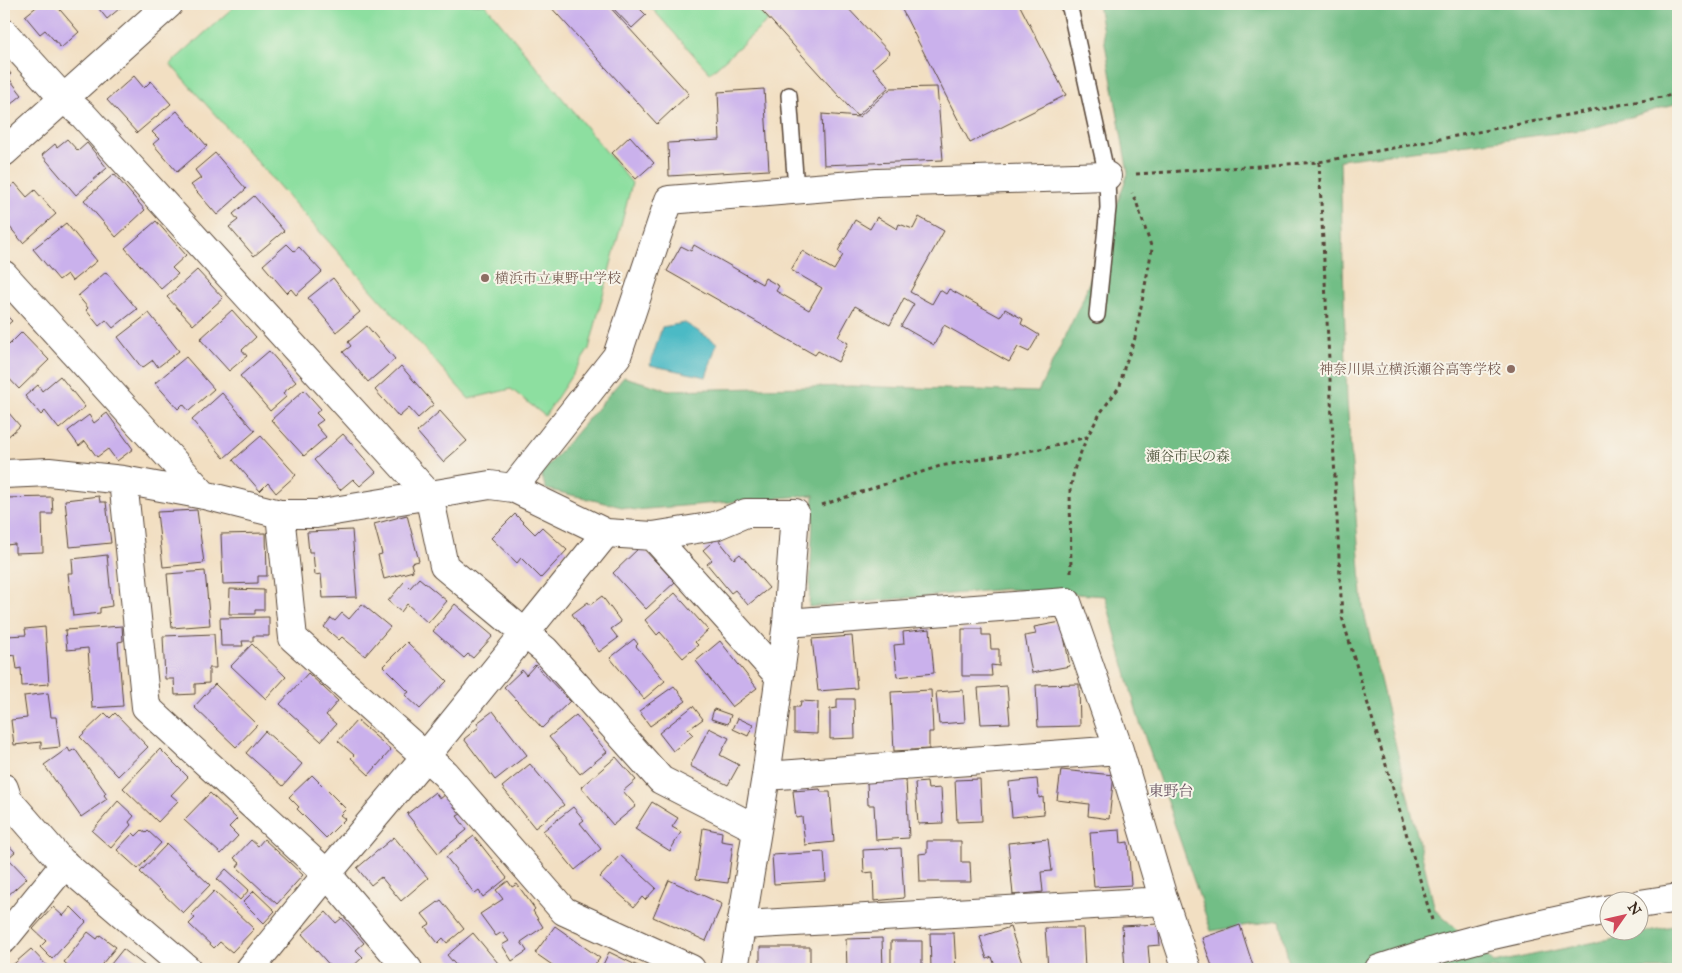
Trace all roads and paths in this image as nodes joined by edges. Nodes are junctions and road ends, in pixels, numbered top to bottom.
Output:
1 (169, 4) edge
2 (1067, 4) edge
3 (4, 33) edge
4 (1678, 94) edge
5 (789, 96) dead end
6 (64, 99) junction
7 (4, 152) edge
8 (1318, 162) junction
9 (1115, 175) junction
10 (796, 190) junction
11 (4, 275) edge
12 (1096, 315) dead end
13 (1087, 437) junction
14 (4, 474) edge
15 (123, 480) junction
16 (513, 488) junction
17 (204, 495) junction
18 (429, 495) junction
19 (795, 513) junction
20 (280, 514) junction
21 (606, 533) junction
22 (653, 536) junction
23 (1067, 602) junction
24 (787, 623) junction
25 (525, 634) junction
26 (779, 676) junction
27 (1120, 750) junction
28 (425, 757) junction
29 (766, 776) junction
30 (4, 788) edge
31 (757, 829) junction
32 (65, 864) junction
33 (326, 874) junction
34 (1678, 898) edge
35 (1164, 901) junction
36 (1650, 902) edge
37 (1600, 911) edge
38 (742, 925) junction
39 (4, 939) edge
40 (1440, 949) junction
41 (187, 969) edge
42 (250, 969) edge
43 (408, 969) edge
44 (690, 969) edge
45 (734, 969) edge
46 (1187, 969) edge
47 (1379, 969) edge

1 - 6 street
2 - 9 lane
3 - 6 street
4 - 8 path
5 - 10 lane
6 - 7 street
6 - 18 street
8 - 9 path
8 - 40 path
9 - 10 street
9 - 12 lane
9 - 13 path
10 - 16 street
11 - 17 street
13 - 19 path
13 - 23 path
14 - 15 street
15 - 17 street
15 - 33 street
16 - 18 street
16 - 21 street
17 - 20 street
18 - 20 street
18 - 25 street
19 - 22 street
19 - 24 street
20 - 28 street
21 - 22 street
21 - 25 street
22 - 26 street
23 - 24 street
23 - 27 street
24 - 26 street
25 - 28 street
25 - 31 street
26 - 29 street
27 - 29 street
27 - 35 street
28 - 33 street
28 - 44 street
29 - 31 street
30 - 32 street
31 - 38 street
32 - 39 street
32 - 41 street
33 - 42 street
33 - 43 street
34 - 36 street
35 - 38 street
35 - 46 street
37 - 40 street
38 - 45 street
40 - 47 street

